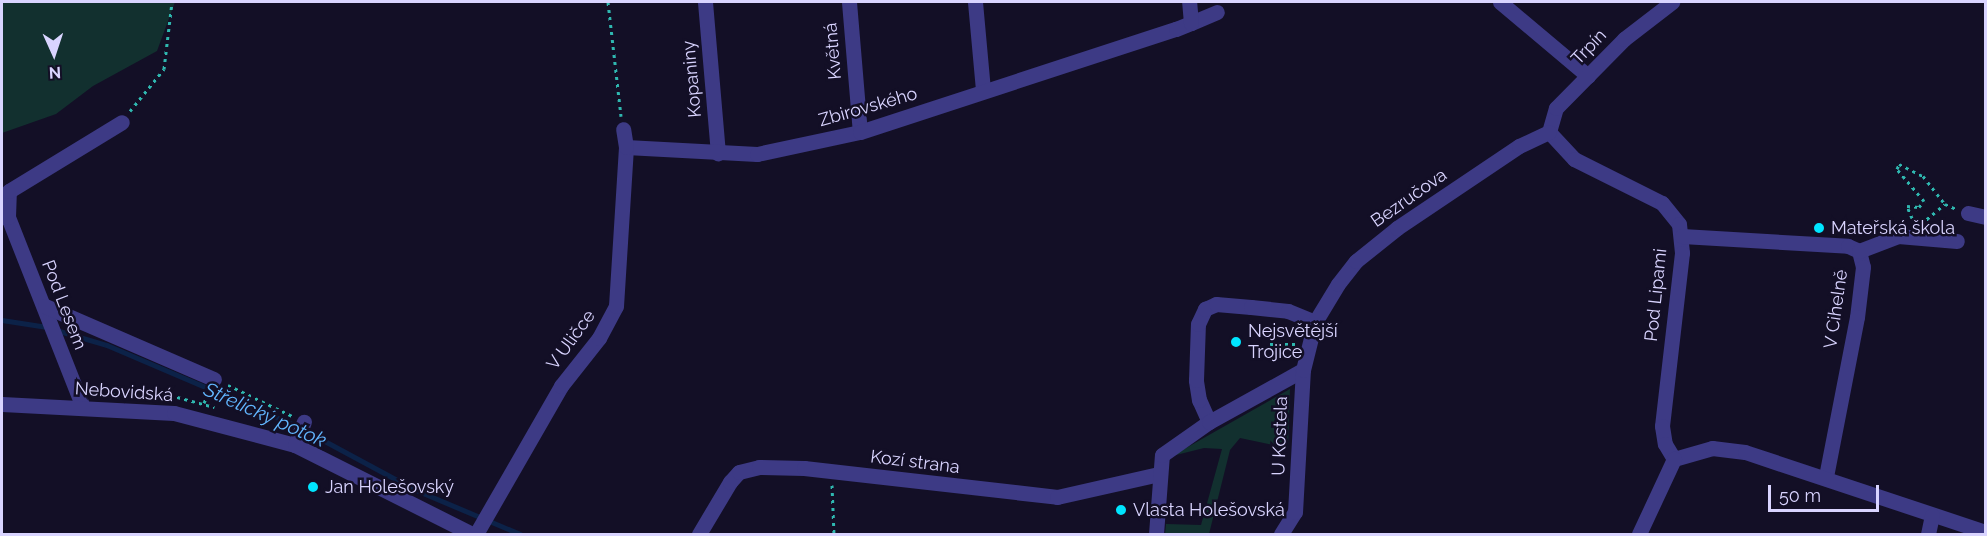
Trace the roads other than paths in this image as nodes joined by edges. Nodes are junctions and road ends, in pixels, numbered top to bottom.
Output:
1 (705, 2) edge
2 (849, 2) edge
3 (975, 2) edge
4 (1189, 2) edge
5 (1500, 2) edge
6 (1672, 2) edge
7 (1217, 12) dead end
8 (1191, 24) junction
9 (1588, 76) junction
10 (983, 90) junction
11 (122, 122) road end
12 (623, 129) road end
13 (860, 132) junction
14 (1549, 132) junction
15 (626, 147) junction
16 (718, 153) junction
17 (1968, 213) road end
18 (5, 217) edge
19 (1986, 218) edge
20 (1682, 236) junction
21 (1957, 241) dead end
22 (1859, 251) junction
23 (47, 313) junction
24 (1315, 322) junction
25 (1303, 370) junction
26 (214, 379) road end
27 (2, 404) edge
28 (83, 408) junction
29 (304, 422) road end
30 (1209, 422) junction
31 (295, 445) junction
32 (1674, 459) junction
33 (1159, 474) junction
34 (1826, 477) junction
35 (1932, 515) junction
36 (1986, 532) edge
37 (474, 534) edge
38 (699, 534) edge
39 (1156, 534) edge
40 (1281, 534) edge
41 (1639, 534) edge
42 (1928, 534) edge

1 - 16 street, Kopaniny
2 - 13 street, Květná
3 - 10 street
4 - 8 street
5 - 9 street
6 - 9 street, Trpín
7 - 8 street, Zbirovského
8 - 10 street, Zbirovského
9 - 14 street, Trpín
10 - 13 street, Zbirovského
11 - 18 street, Pod Lesem
12 - 15 street, V Uličce
13 - 16 street, Zbirovského
14 - 20 street, Pod Lipami
14 - 24 street, Bezručova
15 - 16 street, Zbirovského
15 - 37 street, V Uličce
17 - 19 street
18 - 23 street, Pod Lesem
20 - 22 street, V Cihelně
20 - 32 street, Pod Lipami
21 - 22 street
22 - 34 street, V Cihelně
23 - 26 street, Nebovidská
23 - 28 street, Pod Lesem
24 - 25 street, U Kostela
24 - 30 street
25 - 30 street, U Kostela
25 - 40 street, U Kostela
27 - 28 street, Nebovidská
28 - 31 street, Nebovidská
29 - 31 street
30 - 33 street, U Kostela
31 - 37 street, Nebovidská
32 - 34 street
32 - 41 street
33 - 38 street, Kozí strana
33 - 39 street, U Kostela
34 - 35 street
35 - 36 street
35 - 42 street

